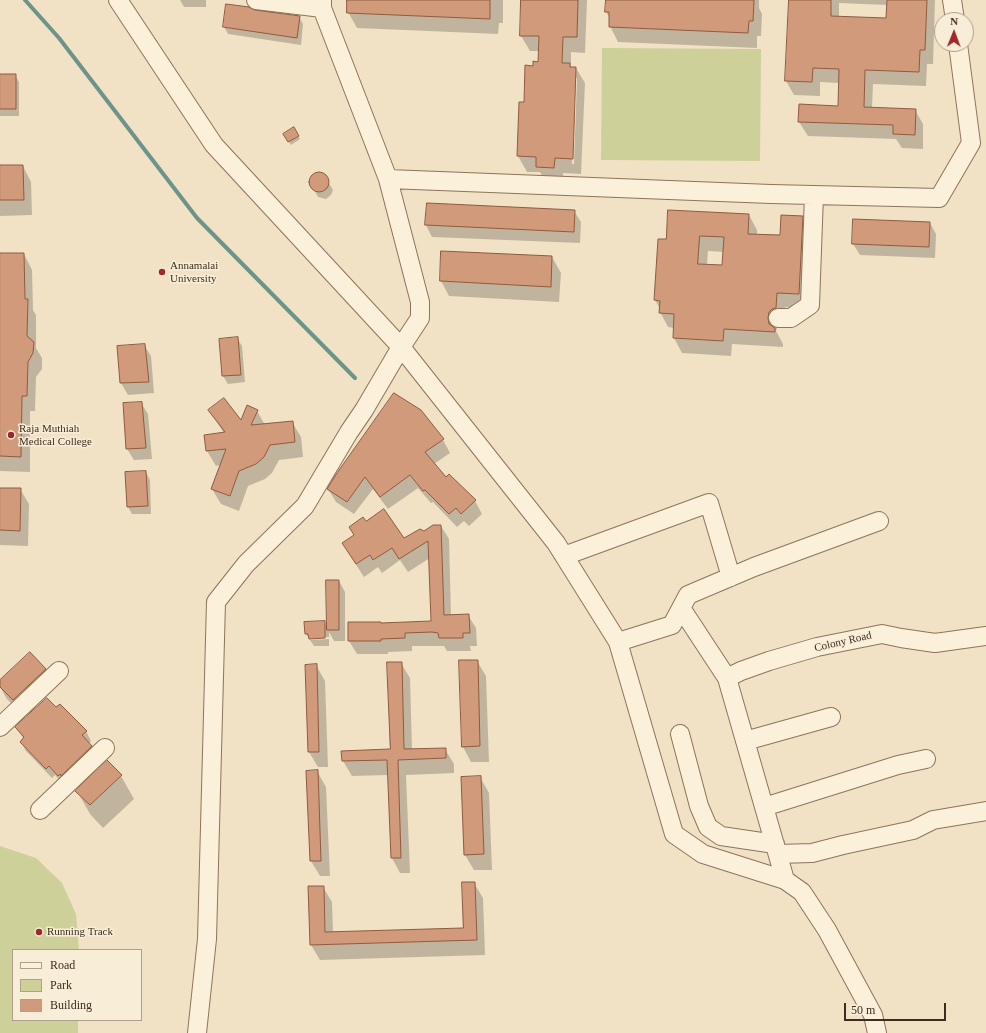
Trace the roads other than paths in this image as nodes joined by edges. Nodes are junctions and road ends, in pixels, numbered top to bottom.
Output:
1 (118, 0) edge
2 (256, 0) edge
3 (952, 0) edge
4 (322, 4) edge
5 (954, 12) edge
6 (959, 52) edge
7 (388, 179) junction
8 (814, 195) junction
9 (778, 318) dead end
10 (401, 347) junction
11 (879, 521) dead end
12 (564, 556) junction
13 (731, 577) junction
14 (681, 608) junction
15 (986, 636) edge
16 (618, 642) junction
17 (59, 671) dead end
18 (727, 678) junction
19 (831, 717) dead end
20 (0, 726) edge
21 (680, 734) dead end
22 (746, 741) junction
23 (105, 748) dead end
24 (926, 759) dead end
25 (764, 807) junction
26 (40, 810) dead end
27 (986, 811) edge
28 (776, 849) junction
29 (785, 880) junction
30 (197, 1033) edge
31 (877, 1033) edge

1 - 10 street
2 - 4 street
3 - 5 street
4 - 7 street
6 - 8 street
7 - 8 street
7 - 10 street
8 - 9 street
10 - 12 street
10 - 30 street
11 - 13 street
12 - 13 street
12 - 16 street
13 - 14 street
14 - 16 street
14 - 18 street
15 - 18 street, Colony Road
16 - 29 street
17 - 20 street
18 - 22 street
19 - 22 street
21 - 28 street
22 - 25 street
23 - 26 street
24 - 25 street
25 - 28 street
27 - 28 street
28 - 29 street
29 - 31 street

